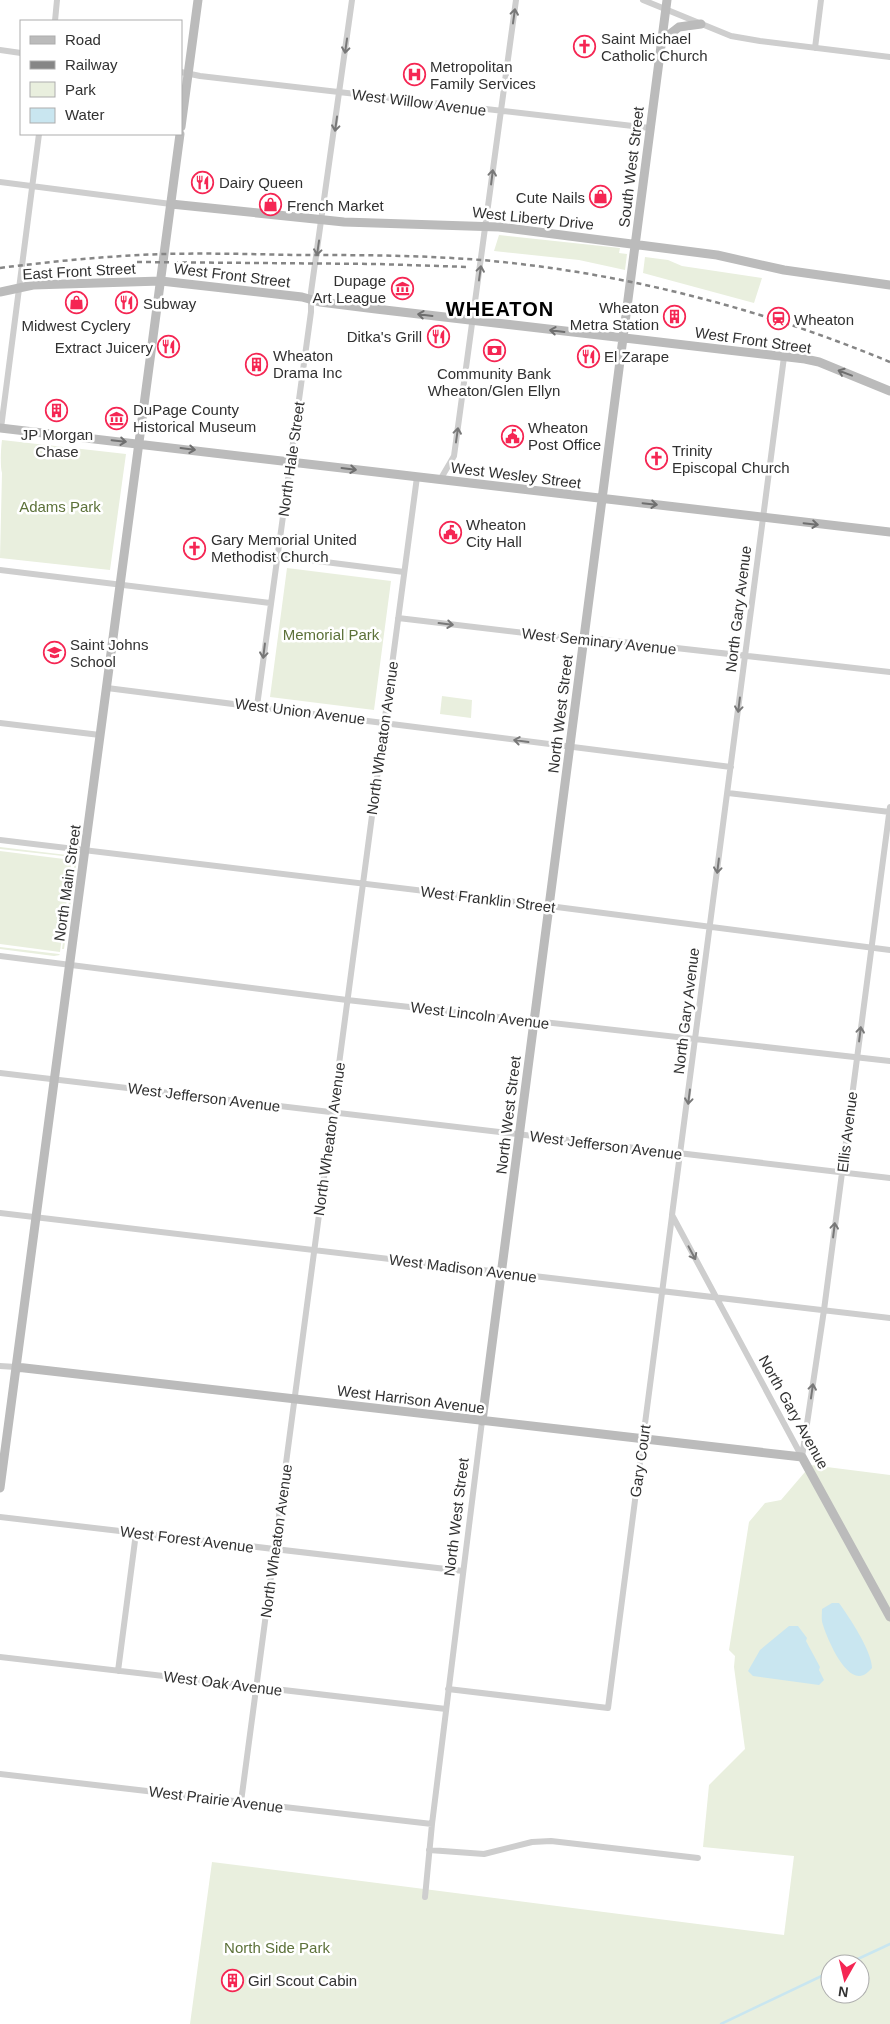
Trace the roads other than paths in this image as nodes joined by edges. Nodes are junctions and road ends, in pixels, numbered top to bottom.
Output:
1 (57, 0) edge
2 (198, 0) edge
3 (352, 0) edge
4 (516, 0) edge
5 (643, 0) edge
6 (821, 0) edge
7 (666, 5) edge
8 (55, 20) edge
9 (701, 24) junction
10 (661, 41) junction
11 (815, 48) junction
12 (0, 50) edge
13 (20, 53) edge
14 (890, 56) edge
15 (185, 73) edge
16 (340, 93) junction
17 (500, 112) junction
18 (182, 114) edge
19 (650, 128) junction
20 (40, 135) edge
21 (180, 135) edge
22 (0, 182) edge
23 (32, 186) junction
24 (171, 204) junction
25 (322, 220) junction
26 (486, 226) junction
27 (634, 244) junction
28 (161, 281) junction
29 (890, 285) edge
30 (20, 288) junction
31 (0, 292) edge
32 (312, 300) junction
33 (473, 321) junction
34 (623, 338) junction
35 (784, 357) junction
36 (890, 391) edge
37 (1, 428) edge
38 (139, 444) junction
39 (291, 462) junction
40 (417, 477) junction
41 (440, 480) junction
42 (602, 499) junction
43 (763, 518) junction
44 (890, 532) edge
45 (278, 556) junction
46 (0, 570) edge
47 (404, 572) junction
48 (120, 584) junction
49 (270, 602) junction
50 (398, 618) junction
51 (584, 638) junction
52 (746, 657) junction
53 (890, 672) edge
54 (107, 688) junction
55 (257, 706) junction
56 (0, 722) edge
57 (384, 722) junction
58 (100, 735) junction
59 (570, 748) junction
60 (731, 766) junction
61 (728, 793) junction
62 (890, 807) edge
63 (890, 812) edge
64 (0, 840) edge
65 (85, 850) junction
66 (363, 885) junction
67 (549, 906) junction
68 (710, 928) junction
69 (871, 947) junction
70 (890, 950) edge
71 (0, 956) edge
72 (70, 964) junction
73 (347, 1000) junction
74 (534, 1021) junction
75 (696, 1039) junction
76 (857, 1058) junction
77 (890, 1062) edge
78 (0, 1073) edge
79 (54, 1080) junction
80 (332, 1112) junction
81 (519, 1135) junction
82 (681, 1154) junction
83 (842, 1173) junction
84 (890, 1178) edge
85 (0, 1213) edge
86 (672, 1215) junction
87 (36, 1218) junction
88 (314, 1250) junction
89 (501, 1273) junction
90 (663, 1292) junction
91 (716, 1299) junction
92 (824, 1310) junction
93 (890, 1318) edge
94 (0, 1366) edge
95 (16, 1367) junction
96 (294, 1400) junction
97 (482, 1421) junction
98 (643, 1439) junction
99 (802, 1457) junction
100 (0, 1488) edge
101 (0, 1517) edge
102 (136, 1533) junction
103 (275, 1549) junction
104 (463, 1571) junction
105 (890, 1617) edge
106 (0, 1657) edge
107 (118, 1671) junction
108 (256, 1687) junction
109 (448, 1689) junction
110 (446, 1709) junction
111 (0, 1774) edge
112 (241, 1802) junction
113 (432, 1824) junction
114 (429, 1850) junction
115 (698, 1858) dead end
116 (425, 1897) dead end

1 - 8 street
2 - 15 street
3 -> 16 street, North Hale Street
17 -> 4 street
5 - 7 street
6 - 11 street
7 - 9 street
7 - 10 street, South West Street
9 - 10 street
9 - 11 street
10 - 19 street, South West Street
11 - 14 street
12 - 13 street
15 - 16 street, West Willow Avenue
15 - 18 street
16 - 17 street, West Willow Avenue
16 -> 25 street, North Hale Street
17 - 19 street, West Willow Avenue
26 -> 17 street
19 - 27 street, South West Street
20 - 23 street
21 - 24 street, North Main Street
22 - 23 street
23 - 24 street
23 - 30 street
24 - 25 street, West Liberty Drive
24 - 28 street, North Main Street
25 - 26 street, West Liberty Drive
25 -> 32 street, North Hale Street
26 - 27 street, West Liberty Drive
33 -> 26 street
27 - 29 street, West Liberty Drive
27 - 34 street, South West Street
28 - 30 street, East Front Street
28 - 32 street, West Front Street
28 - 38 street, North Main Street
30 - 31 street, East Front Street
30 - 37 street
33 -> 32 street, West Front Street
32 - 39 street, North Hale Street
34 -> 33 street, West Front Street
41 -> 33 street
34 - 35 street, West Front Street
34 - 42 street, North West Street
36 -> 35 street, West Front Street
35 - 43 street, North Gary Avenue
37 -> 38 street, West Wesley Street
38 -> 39 street, West Wesley Street
38 - 48 street, North Main Street
39 -> 40 street, West Wesley Street
39 - 45 street, North Hale Street
40 - 41 street, West Wesley Street
40 - 47 street, North Wheaton Avenue
41 - 42 street, West Wesley Street
42 -> 43 street, West Wesley Street
42 - 51 street, North West Street
43 -> 44 street, West Wesley Street
43 - 52 street, North Gary Avenue
45 - 47 street
45 - 49 street, North Hale Street
46 - 48 street
47 - 50 street, North Wheaton Avenue
48 - 49 street
48 - 54 street, North Main Street
49 -> 55 street, North Hale Street
50 -> 51 street, West Seminary Avenue
50 - 57 street, North Wheaton Avenue
51 - 52 street, West Seminary Avenue
51 - 59 street, North West Street
52 - 53 street, West Seminary Avenue
52 -> 60 street, North Gary Avenue
54 - 55 street, West Union Avenue
54 - 58 street, North Main Street
55 - 57 street, West Union Avenue
56 - 58 street
59 -> 57 street, West Union Avenue
57 - 66 street, North Wheaton Avenue
58 - 65 street, North Main Street
59 - 60 street, West Union Avenue
59 - 67 street, North West Street
60 - 61 street, North Gary Avenue
61 - 63 street
61 -> 68 street, North Gary Avenue
62 - 63 street, Ellis Avenue
63 - 69 street, Ellis Avenue
64 - 65 street, West Franklin Street
65 - 66 street, West Franklin Street
65 - 72 street, North Main Street
66 - 67 street, West Franklin Street
66 - 73 street, North Wheaton Avenue
67 - 68 street, West Franklin Street
67 - 74 street, North West Street
68 - 69 street, West Franklin Street
68 - 75 street, North Gary Avenue
69 - 70 street, West Franklin Street
76 -> 69 street, Ellis Avenue
71 - 72 street, West Lincoln Avenue
72 - 73 street, West Lincoln Avenue
72 - 79 street, North Main Street
73 - 74 street, West Lincoln Avenue
73 - 80 street, North Wheaton Avenue
74 - 75 street, West Lincoln Avenue
74 - 81 street, North West Street
75 - 76 street, West Lincoln Avenue
75 -> 82 street, North Gary Avenue
76 - 77 street, West Lincoln Avenue
76 - 83 street, Ellis Avenue
78 - 79 street, West Jefferson Avenue
79 - 80 street, West Jefferson Avenue
79 - 87 street, North Main Street
80 - 81 street, West Jefferson Avenue
80 - 88 street, North Wheaton Avenue
81 - 82 street, West Jefferson Avenue
81 - 89 street, North West Street
82 - 83 street, West Jefferson Avenue
82 - 86 street, North Gary Avenue
83 - 84 street, West Jefferson Avenue
92 -> 83 street, Ellis Avenue
85 - 87 street, West Madison Avenue
86 - 90 street, Gary Court
86 -> 91 street, North Gary Avenue
87 - 88 street, West Madison Avenue
87 - 95 street, North Main Street
88 - 89 street, West Madison Avenue
88 - 96 street, North Wheaton Avenue
89 - 90 street, West Madison Avenue
89 - 97 street, North West Street
90 - 91 street, West Madison Avenue
90 - 98 street, Gary Court
91 - 92 street, West Madison Avenue
91 - 99 street, North Gary Avenue
92 - 93 street, West Madison Avenue
99 -> 92 street, Ellis Avenue
94 - 95 street
95 - 96 street, West Harrison Avenue
95 - 100 street, North Main Street
96 - 97 street, West Harrison Avenue
96 - 103 street, North Wheaton Avenue
97 - 98 street, West Harrison Avenue
97 - 104 street, North West Street
98 - 99 street, West Harrison Avenue
98 - 109 street, Gary Court
99 - 105 street, North Gary Avenue
101 - 102 street, West Forest Avenue
102 - 103 street, West Forest Avenue
102 - 107 street
103 - 104 street, West Forest Avenue
103 - 108 street, North Wheaton Avenue
104 - 109 street, North West Street
106 - 107 street, West Oak Avenue
107 - 108 street, West Oak Avenue
108 - 110 street, West Oak Avenue
108 - 112 street, North Wheaton Avenue
109 - 110 street, North West Street
110 - 113 street, North West Street
111 - 112 street, West Prairie Avenue
112 - 113 street, West Prairie Avenue
113 - 114 street, North West Street
114 - 115 street
114 - 116 street, North West Street

